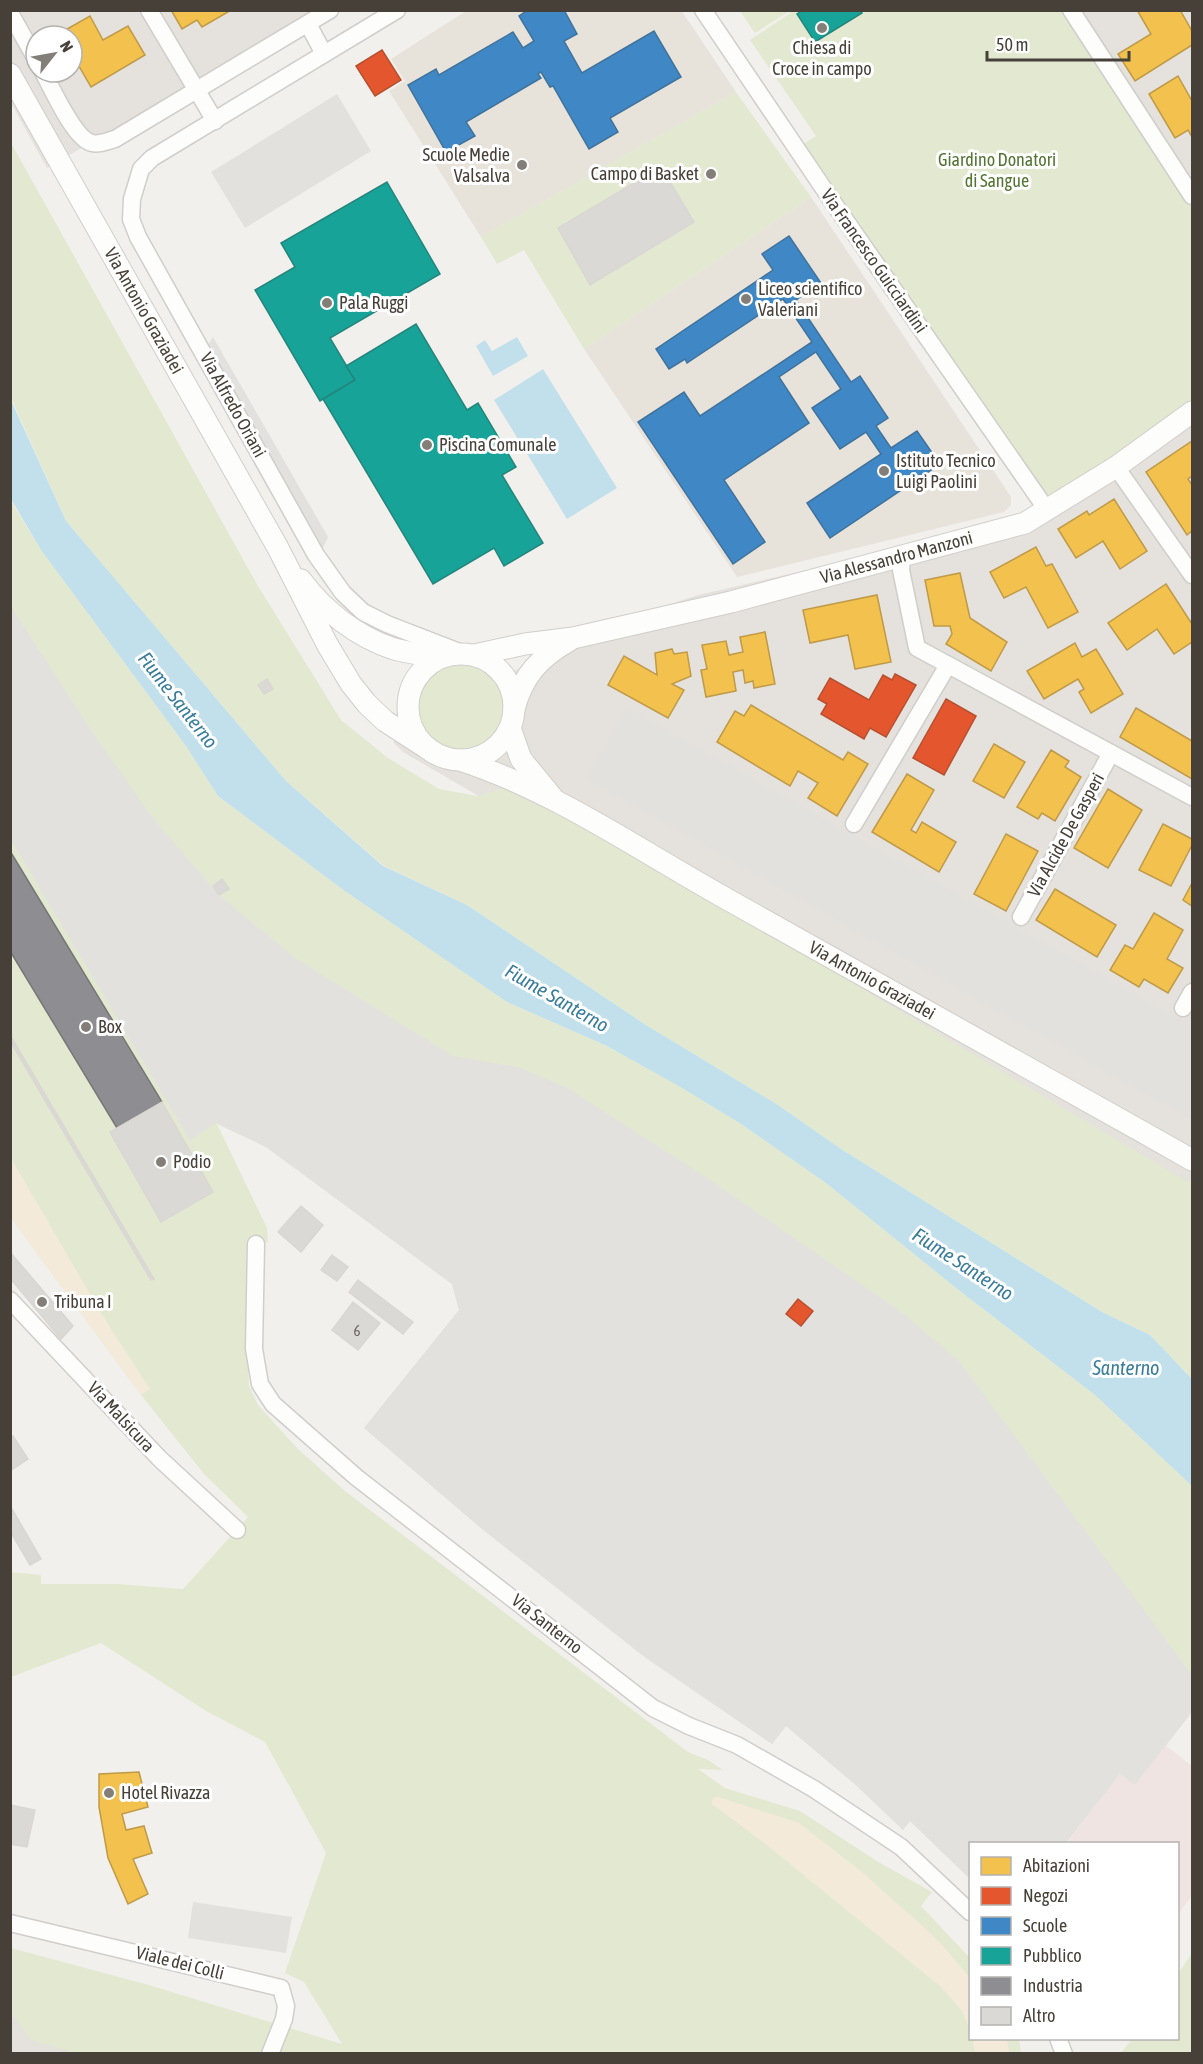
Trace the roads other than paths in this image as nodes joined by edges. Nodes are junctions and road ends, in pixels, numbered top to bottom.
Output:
1 (149, 10) edge
2 (330, 10) edge
3 (397, 10) edge
4 (703, 10) edge
5 (1071, 10) edge
6 (10, 13) edge
7 (308, 24) junction
8 (24, 38) edge
9 (324, 54) junction
10 (10, 74) edge
11 (50, 84) edge
12 (197, 91) junction
13 (215, 121) junction
14 (1192, 196) edge
15 (1192, 412) edge
16 (1116, 466) junction
17 (1047, 510) junction
18 (278, 548) junction
19 (902, 555) junction
20 (1192, 575) edge
21 (573, 639) junction
22 (468, 654) junction
23 (440, 657) junction
24 (948, 665) junction
25 (512, 719) junction
26 (433, 752) junction
27 (1111, 753) junction
28 (460, 760) junction
29 (1192, 797) edge
30 (554, 800) junction
31 (854, 824) dead end
32 (1021, 917) dead end
33 (1192, 992) edge
34 (1184, 1008) dead end
35 (1192, 1160) edge
36 (256, 1244) dead end
37 (10, 1300) edge
38 (237, 1530) dead end
39 (969, 1911) edge
40 (10, 1923) edge
41 (270, 2054) edge

1 - 12 street
2 - 7 street
3 - 9 street, Via Alfredo Oriani
4 - 17 street, Via Francesco Guicciardini
5 - 14 street
6 - 8 street
7 - 9 street
7 - 12 street
9 - 13 street, Via Alfredo Oriani
10 - 18 street, Via Antonio Graziadei
11 - 12 street
12 - 13 street
13 - 22 street, Via Alfredo Oriani
15 - 16 street, Via Alessandro Manzoni
16 - 17 street, Via Alessandro Manzoni
16 - 20 street
17 - 19 street, Via Alessandro Manzoni
18 - 23 street, Via Antonio Graziadei
18 - 26 street, Via Antonio Graziadei
19 - 21 street, Via Alessandro Manzoni
19 - 24 street, Via Alcide De Gasperi
21 - 22 street, Via Alessandro Manzoni
21 - 25 street, Via Alessandro Manzoni
22 - 23 street
22 - 25 street
23 - 26 street
24 - 27 street, Via Alcide De Gasperi
24 - 31 street
25 - 28 street
25 - 30 street, Via Antonio Graziadei
26 - 28 street
27 - 29 street, Via Alcide De Gasperi
27 - 32 street, Via Alcide De Gasperi
28 - 30 street, Via Antonio Graziadei
30 - 35 street, Via Antonio Graziadei
33 - 34 street
36 - 39 street, Via Santerno
37 - 38 street, Via Malsicura
40 - 41 street, Viale dei Colli

